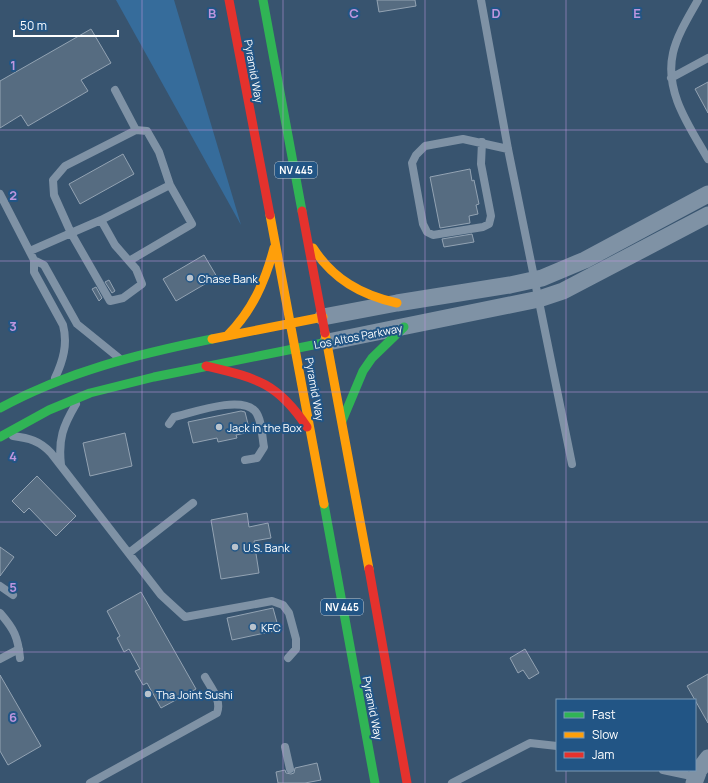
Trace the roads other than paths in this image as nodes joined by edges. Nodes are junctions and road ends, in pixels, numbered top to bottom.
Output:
1 (229, 0) edge
2 (263, 0) edge
3 (481, 0) edge
4 (698, 0) edge
5 (708, 58) edge
6 (671, 78) junction
7 (115, 90) dead end
8 (136, 130) junction
9 (482, 142) junction
10 (508, 149) junction
11 (708, 159) edge
12 (170, 185) junction
13 (0, 194) edge
14 (708, 194) edge
15 (708, 215) edge
16 (101, 220) junction
17 (71, 233) junction
18 (308, 239) junction
19 (274, 245) junction
20 (30, 251) junction
21 (34, 260) junction
22 (129, 261) junction
23 (534, 279) junction
24 (539, 299) junction
25 (397, 303) junction
26 (323, 317) junction
27 (291, 324) junction
28 (404, 327) junction
29 (228, 336) junction
30 (328, 342) junction
31 (295, 348) junction
32 (123, 360) junction
33 (206, 366) junction
34 (54, 380) junction
35 (80, 397) junction
36 (0, 408) edge
37 (342, 421) junction
38 (169, 424) dead end
39 (310, 430) junction
40 (2, 436) edge
41 (245, 460) dead end
42 (572, 464) dead end
43 (61, 466) junction
44 (193, 503) dead end
45 (129, 553) junction
46 (0, 586) edge
47 (13, 595) dead end
48 (0, 613) edge
49 (19, 649) junction
50 (20, 658) dead end
51 (288, 658) dead end
52 (0, 659) edge
53 (205, 676) dead end
54 (556, 746) edge
55 (285, 748) dead end
56 (708, 758) edge
57 (290, 769) dead end
58 (666, 771) edge
59 (695, 780) edge
60 (90, 783) edge
61 (375, 783) edge
62 (407, 783) edge
63 (452, 783) edge

1 - 19 main road, Pyramid Way / NV 445
2 - 18 main road, Pyramid Way / NV 445
3 - 10 lane
4 - 6 lane
5 - 6 lane
6 - 11 lane
7 - 8 lane
8 - 12 lane
8 - 17 lane
9 - 9 lane
9 - 10 lane
10 - 23 lane
12 - 16 lane
12 - 22 lane
13 - 20 lane
14 - 23 street
15 - 24 street, Los Altos Parkway
16 - 17 lane
16 - 22 lane
17 - 20 lane
17 - 22 lane
18 - 25 main road
18 - 26 main road, Pyramid Way / NV 445
19 - 27 main road, Pyramid Way / NV 445
19 - 29 main road
20 - 21 lane
21 - 32 lane
21 - 34 lane
23 - 24 lane
23 - 25 street
24 - 28 street, Los Altos Parkway
24 - 42 lane
25 - 26 street
26 - 27 main road
26 - 30 main road, Pyramid Way / NV 445
27 - 29 main road
27 - 31 main road, Pyramid Way / NV 445
28 - 30 street, Los Altos Parkway
28 - 37 main road
29 - 32 main road
30 - 31 main road, Los Altos Parkway
30 - 37 main road, Pyramid Way / NV 445
31 - 33 main road, Los Altos Parkway
31 - 39 main road, Pyramid Way / NV 445
32 - 34 main road
33 - 35 main road, Los Altos Parkway
33 - 39 main road
34 - 36 main road
35 - 40 main road, Los Altos Parkway
35 - 43 lane
37 - 62 main road, Pyramid Way / NV 445
38 - 41 lane
39 - 61 main road, Pyramid Way / NV 445
40 - 43 lane
43 - 45 lane
44 - 45 lane
45 - 51 lane
46 - 47 lane
48 - 49 lane
49 - 50 lane
49 - 52 lane
53 - 60 lane
54 - 63 lane
55 - 57 lane
56 - 59 street
58 - 59 lane

